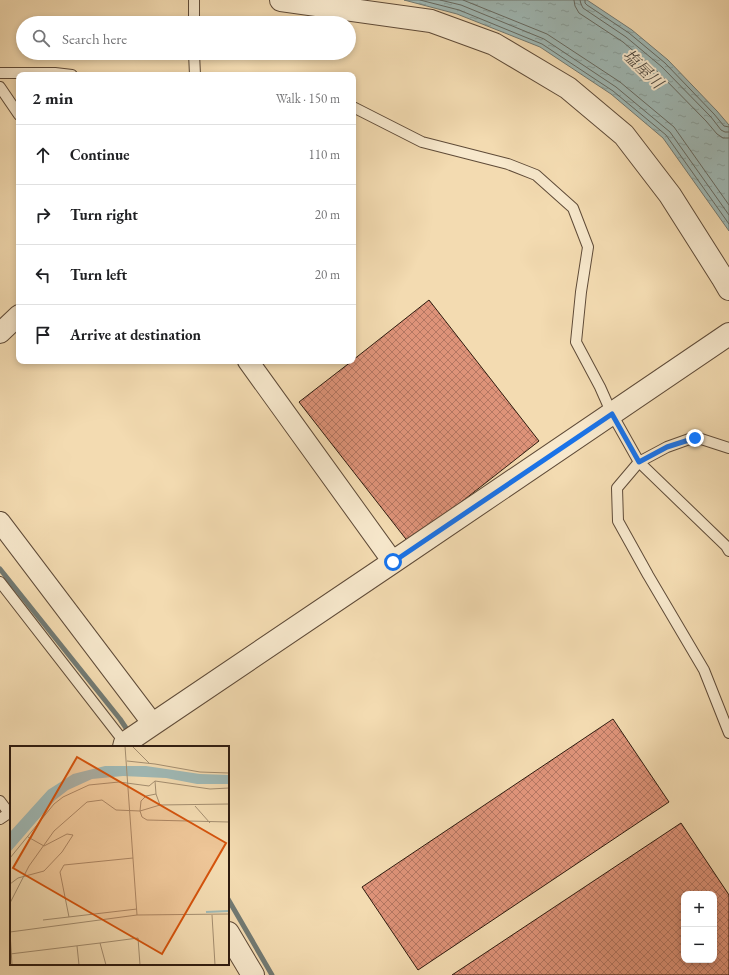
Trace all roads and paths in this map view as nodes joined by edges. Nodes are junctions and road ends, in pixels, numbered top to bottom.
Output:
1 (194, 0) edge
2 (281, 0) edge
3 (194, 16) edge
4 (194, 60) edge
5 (195, 72) edge
6 (0, 73) edge
7 (16, 73) edge
8 (0, 87) edge
9 (356, 109) edge
10 (16, 111) edge
11 (729, 289) edge
12 (16, 318) edge
13 (0, 333) edge
14 (729, 334) edge
15 (250, 364) edge
16 (612, 414) junction
17 (729, 448) edge
18 (639, 462) junction
19 (0, 522) edge
20 (728, 547) edge
21 (393, 562) junction
22 (0, 582) edge
23 (153, 724) junction
24 (729, 733) edge
25 (124, 745) edge
26 (0, 801) edge
27 (0, 819) edge
28 (229, 935) edge
29 (253, 975) edge

1 - 3 lane
2 - 11 street
4 - 5 lane
6 - 7 lane
8 - 10 lane
9 - 16 lane
12 - 13 street
14 - 16 street
15 - 21 street
16 - 18 lane
16 - 21 street
17 - 18 lane
18 - 20 lane
18 - 24 lane
19 - 23 street
21 - 23 street
22 - 25 lane
23 - 25 street
26 - 27 lane
28 - 29 street

